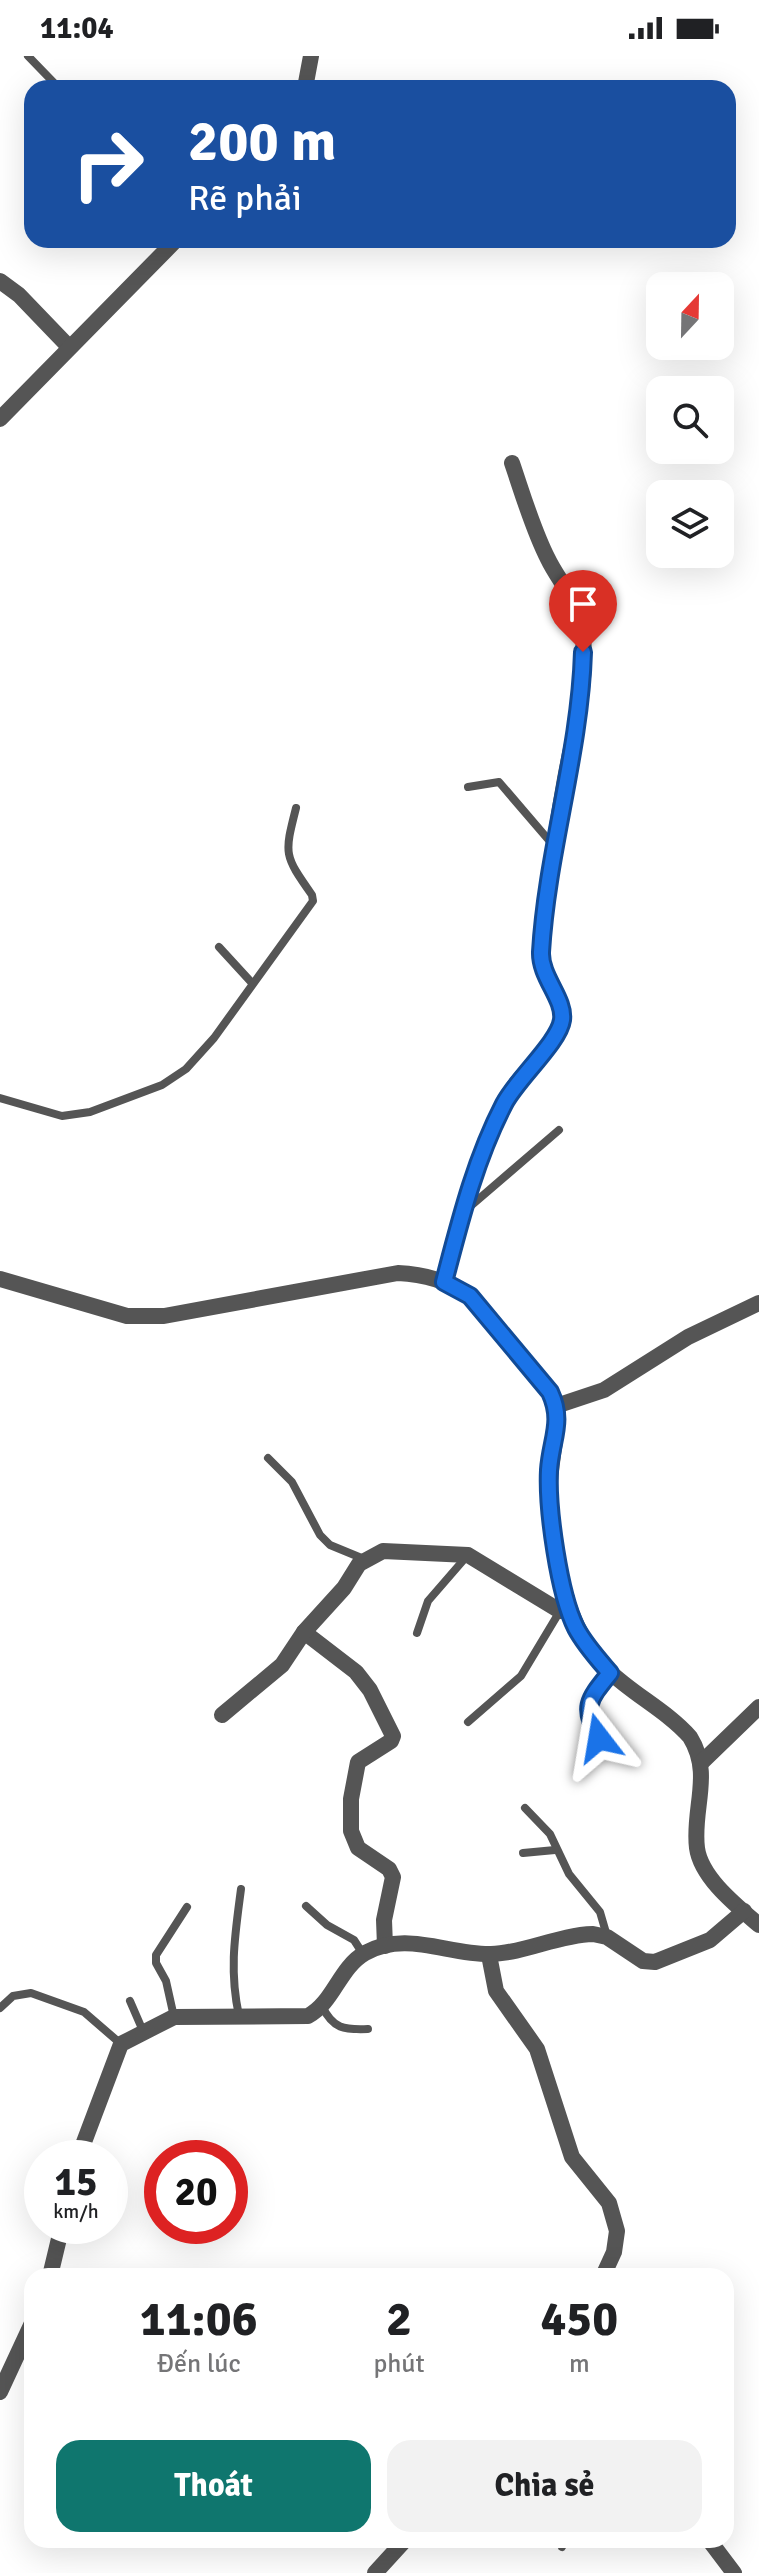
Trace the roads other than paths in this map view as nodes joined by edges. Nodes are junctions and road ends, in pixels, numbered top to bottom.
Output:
1 (28, 56) edge
2 (312, 56) edge
3 (51, 80) edge
4 (307, 80) edge
5 (168, 248) edge
6 (0, 281) edge
7 (69, 347) junction
8 (0, 419) edge
9 (512, 463) dead end
10 (468, 787) dead end
11 (296, 808) dead end
12 (553, 846) junction
13 (219, 947) dead end
14 (252, 983) junction
15 (0, 1098) edge
16 (559, 1130) dead end
17 (462, 1213) junction
18 (0, 1279) edge
19 (444, 1282) junction
20 (759, 1303) edge
21 (556, 1406) junction
22 (268, 1458) dead end
23 (468, 1555) junction
24 (365, 1559) junction
25 (564, 1605) junction
26 (304, 1632) junction
27 (417, 1633) dead end
28 (610, 1673) junction
29 (759, 1707) edge
30 (222, 1715) dead end
31 (468, 1722) dead end
32 (599, 1738) dead end
33 (701, 1763) junction
34 (525, 1808) dead end
35 (555, 1850) junction
36 (523, 1853) dead end
37 (241, 1889) dead end
38 (306, 1906) dead end
39 (187, 1907) dead end
40 (744, 1911) junction
41 (759, 1925) edge
42 (607, 1937) junction
43 (385, 1946) junction
44 (363, 1954) junction
45 (489, 1955) junction
46 (130, 2001) dead end
47 (322, 2006) junction
48 (0, 2008) edge
49 (239, 2016) junction
50 (174, 2017) junction
51 (368, 2029) dead end
52 (143, 2031) junction
53 (121, 2044) junction
54 (85, 2140) edge
55 (58, 2244) edge
56 (52, 2268) edge
57 (607, 2268) edge
58 (24, 2340) edge
59 (0, 2392) edge
60 (398, 2548) edge
61 (715, 2548) edge
62 (375, 2573) edge
63 (734, 2573) edge

1 - 3 lane
2 - 4 street
5 - 7 street
6 - 7 street
7 - 8 street
9 - 12 street
10 - 12 lane
11 - 14 lane
12 - 17 street
13 - 14 lane
14 - 15 lane
16 - 17 lane
17 - 19 street
18 - 19 street
19 - 21 street
20 - 21 street
21 - 25 street
22 - 24 lane
23 - 24 street
23 - 25 street
23 - 27 lane
24 - 26 street
25 - 28 street
25 - 31 lane
26 - 30 street
26 - 43 street
28 - 32 lane
28 - 33 street
29 - 33 street
33 - 40 street
34 - 35 lane
35 - 36 lane
35 - 42 lane
37 - 49 lane
38 - 44 lane
39 - 50 lane
40 - 41 street
40 - 42 street
42 - 45 street
43 - 44 street
43 - 45 street
44 - 47 street
45 - 57 street
46 - 52 lane
47 - 49 street
47 - 51 lane
48 - 53 lane
49 - 50 street
50 - 52 street
52 - 53 street
53 - 54 street
55 - 56 street
58 - 59 street
60 - 62 street
61 - 63 street

